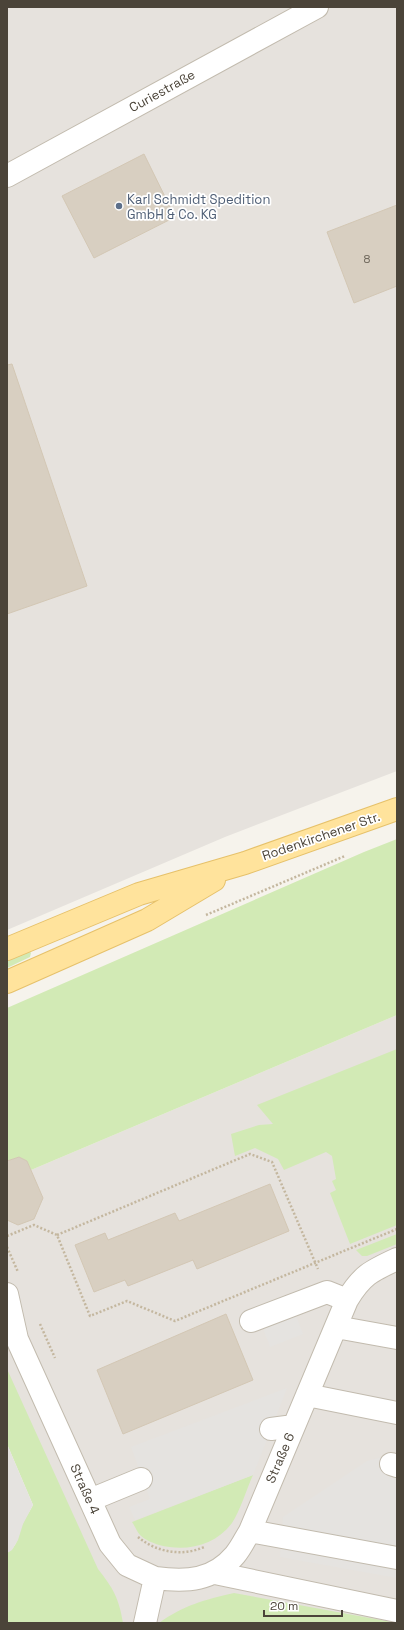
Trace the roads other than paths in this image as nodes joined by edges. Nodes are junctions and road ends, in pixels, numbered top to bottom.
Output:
1 (317, 7) edge
2 (7, 176) edge
3 (397, 809) edge
4 (245, 863) junction
5 (7, 949) edge
6 (7, 982) edge
7 (397, 1260) edge
8 (7, 1294) edge
9 (347, 1300) junction
10 (250, 1321) dead end
11 (336, 1327) junction
12 (397, 1338) edge
13 (307, 1395) junction
14 (397, 1413) edge
15 (294, 1426) junction
16 (271, 1428) dead end
17 (141, 1479) dead end
18 (90, 1500) junction
19 (250, 1531) junction
20 (397, 1558) edge
21 (215, 1573) junction
22 (155, 1578) junction
23 (397, 1611) edge
24 (145, 1623) edge

1 - 2 street, Curiestraße
3 - 4 main road, Rodenkirchener Str.
4 - 5 main road
4 - 6 main road
7 - 9 street, Straße 6
8 - 18 street, Straße 4
9 - 10 street
9 - 11 street, Straße 6
11 - 12 street
11 - 13 street, Straße 6
13 - 14 street
13 - 15 street, Straße 6
15 - 16 street
15 - 19 street, Straße 6
17 - 18 street
18 - 22 street, Straße 4
19 - 20 street
19 - 21 street, Straße 6
21 - 22 street, Straße 6
21 - 23 street
22 - 24 street

